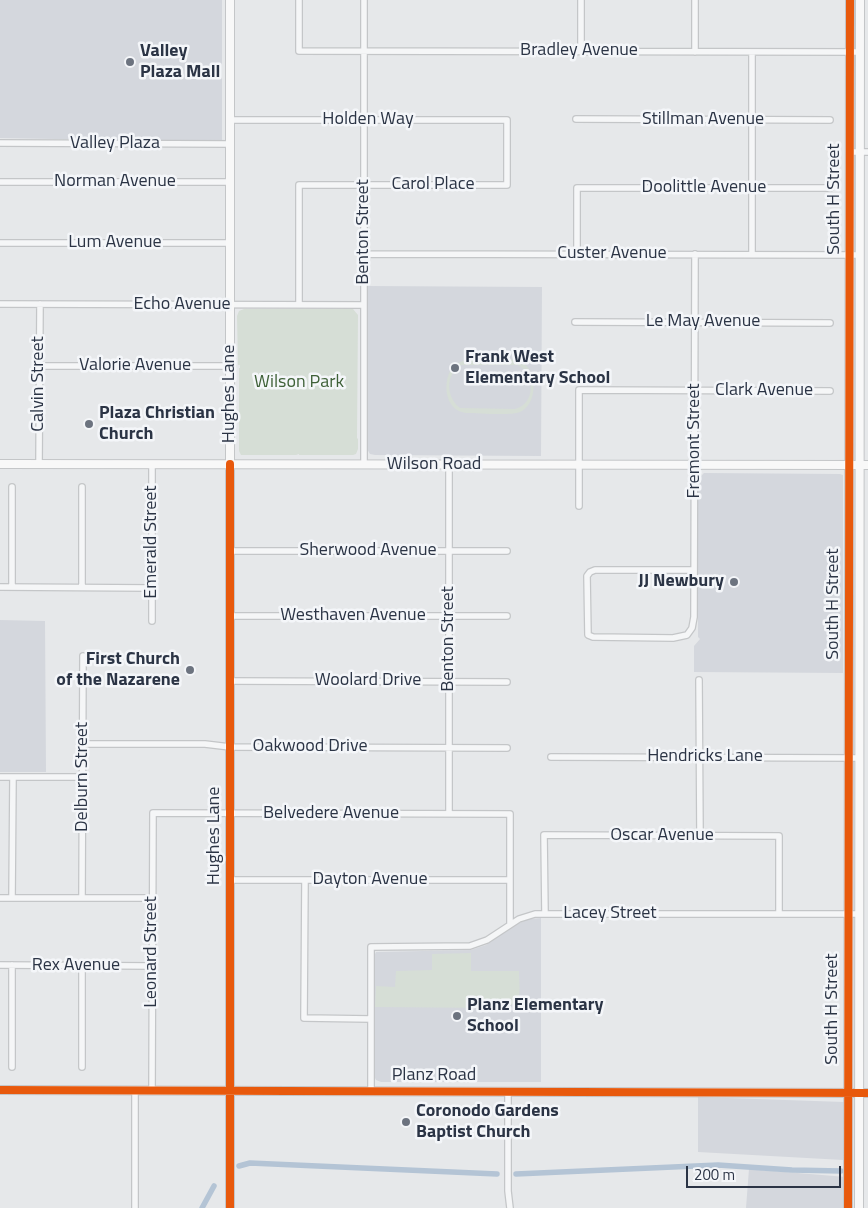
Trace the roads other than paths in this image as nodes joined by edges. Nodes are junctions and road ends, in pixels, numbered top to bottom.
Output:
1 (230, 0) edge
2 (299, 0) edge
3 (364, 0) edge
4 (582, 0) edge
5 (695, 0) edge
6 (850, 0) edge
7 (860, 0) edge
8 (364, 51) junction
9 (581, 51) junction
10 (695, 52) junction
11 (752, 52) junction
12 (850, 52) junction
13 (860, 52) junction
14 (230, 120) junction
15 (364, 120) junction
16 (576, 120) dead end
17 (752, 120) junction
18 (830, 120) dead end
19 (0, 143) edge
20 (230, 144) junction
21 (849, 152) junction
22 (864, 152) edge
23 (0, 182) edge
24 (230, 182) junction
25 (364, 185) junction
26 (507, 185) joint
27 (752, 188) junction
28 (830, 188) dead end
29 (0, 243) edge
30 (230, 243) junction
31 (364, 254) junction
32 (577, 254) junction
33 (695, 254) junction
34 (752, 254) junction
35 (850, 254) junction
36 (860, 255) junction
37 (0, 304) edge
38 (40, 304) junction
39 (230, 305) junction
40 (299, 305) junction
41 (364, 305) junction
42 (575, 322) dead end
43 (695, 322) junction
44 (830, 323) dead end
45 (39, 366) junction
46 (230, 366) junction
47 (695, 390) junction
48 (830, 391) dead end
49 (0, 464) edge
50 (39, 464) junction
51 (152, 464) junction
52 (230, 464) junction
53 (364, 464) junction
54 (449, 465) junction
55 (578, 465) junction
56 (695, 465) junction
57 (849, 465) junction
58 (864, 465) edge
59 (12, 487) dead end
60 (82, 487) dead end
61 (579, 506) dead end
62 (230, 550) junction
63 (449, 551) junction
64 (507, 551) dead end
65 (694, 570) junction
66 (0, 587) edge
67 (12, 587) junction
68 (82, 588) junction
69 (152, 588) junction
70 (230, 616) junction
71 (449, 616) junction
72 (507, 616) dead end
73 (152, 621) dead end
74 (83, 656) dead end
75 (699, 680) dead end
76 (230, 681) junction
77 (449, 681) junction
78 (507, 682) dead end
79 (83, 744) junction
80 (230, 747) junction
81 (449, 748) junction
82 (507, 748) dead end
83 (550, 757) dead end
84 (699, 758) junction
85 (849, 758) junction
86 (859, 758) junction
87 (0, 777) edge
88 (13, 777) junction
89 (83, 777) junction
90 (153, 813) joint
91 (230, 814) junction
92 (448, 814) junction
93 (700, 836) junction
94 (230, 880) junction
95 (305, 880) junction
96 (510, 880) junction
97 (0, 898) edge
98 (12, 898) junction
99 (82, 898) junction
100 (152, 898) junction
101 (545, 914) junction
102 (779, 914) junction
103 (848, 914) junction
104 (858, 914) junction
105 (510, 923) junction
106 (0, 966) edge
107 (12, 966) junction
108 (82, 966) junction
109 (152, 966) junction
110 (371, 1019) junction
111 (12, 1067) dead end
112 (82, 1067) dead end
113 (0, 1090) edge
114 (135, 1090) junction
115 (152, 1090) junction
116 (230, 1091) junction
117 (370, 1091) junction
118 (508, 1091) junction
119 (848, 1093) junction
120 (859, 1093) junction
121 (868, 1093) edge
122 (135, 1208) edge
123 (230, 1208) edge
124 (510, 1208) edge
125 (848, 1208) edge
126 (859, 1208) edge

1 - 14 street, Hughes Lane
2 - 8 street, Bradley Avenue
3 - 8 street, Benton Street
4 - 9 street
5 - 10 street
6 - 12 street, South H Street
7 - 13 street, South H Street
8 - 9 street, Bradley Avenue
8 - 15 street, Benton Street
9 - 10 street, Bradley Avenue
10 - 11 street, Bradley Avenue
11 - 12 street, Bradley Avenue
11 - 17 street
12 - 13 street, Bradley Avenue
12 - 21 street, South H Street
13 - 22 street, South H Street
14 - 15 street, Holden Way
14 - 20 street, Hughes Lane
15 - 25 street, Benton Street
15 - 26 street, Holden Way
16 - 17 street, Stillman Avenue
17 - 18 street, Stillman Avenue
17 - 27 street
19 - 20 street, Valley Plaza
20 - 24 street, Hughes Lane
21 - 22 street
21 - 35 street, South H Street
22 - 36 street, South H Street
23 - 24 street, Norman Avenue
24 - 30 street, Hughes Lane
25 - 26 street, Carol Place
25 - 31 street, Benton Street
25 - 40 street, Carol Place
27 - 28 street, Doolittle Avenue
27 - 32 street, Doolittle Avenue
27 - 34 street
29 - 30 street, Lum Avenue
30 - 39 street, Hughes Lane
31 - 32 street, Custer Avenue
31 - 41 street, Benton Street
32 - 33 street, Custer Avenue
33 - 34 street, Custer Avenue
33 - 43 street, Fremont Street
34 - 35 street, Custer Avenue
35 - 36 street, Custer Avenue
35 - 57 street, South H Street
36 - 58 street, South H Street
37 - 38 street, Echo Avenue
38 - 39 street, Echo Avenue
38 - 45 street, Calvin Street
39 - 40 street, Echo Avenue
39 - 46 street, Hughes Lane
40 - 41 street, Echo Avenue
41 - 53 street, Benton Street
42 - 43 street, Le May Avenue
43 - 44 street, Le May Avenue
43 - 47 street, Fremont Street
45 - 46 street, Valorie Avenue
45 - 50 street, Calvin Street
46 - 52 street, Hughes Lane
47 - 48 street, Clark Avenue
47 - 55 street, Clark Avenue
47 - 56 street, Fremont Street
49 - 50 street, Wilson Road
50 - 51 street, Wilson Road
51 - 52 street, Wilson Road
51 - 69 street, Emerald Street
52 - 53 street, Wilson Road
52 - 62 street, Hughes Lane
53 - 54 street, Wilson Road
54 - 55 street, Wilson Road
54 - 63 street, Benton Street
55 - 56 street, Wilson Road
55 - 61 street
56 - 57 street, Wilson Road
56 - 65 street, Fremont Street
57 - 58 street, Wilson Road
57 - 85 street, South H Street
58 - 86 street, South H Street
59 - 67 street
60 - 68 street
62 - 63 street, Sherwood Avenue
62 - 70 street, Hughes Lane
63 - 64 street, Sherwood Avenue
63 - 71 street, Benton Street
65 - 65 street, Fremont Street
66 - 67 street
67 - 68 street
68 - 69 street
69 - 73 street, Emerald Street
70 - 71 street, Westhaven Avenue
70 - 76 street, Hughes Lane
71 - 72 street, Westhaven Avenue
71 - 77 street, Benton Street
74 - 79 street, Delburn Street
75 - 84 street
76 - 77 street, Woolard Drive
76 - 80 street, Hughes Lane
77 - 78 street, Woolard Drive
77 - 81 street, Benton Street
79 - 80 street, Oakwood Drive
79 - 89 street, Delburn Street
80 - 81 street, Oakwood Drive
80 - 91 street, Hughes Lane
81 - 82 street, Oakwood Drive
81 - 92 street, Benton Street
83 - 84 street, Hendricks Lane
84 - 85 street, Hendricks Lane
84 - 93 street
85 - 86 street, Hendricks Lane
85 - 103 street, South H Street
86 - 104 street, South H Street
87 - 88 street
88 - 89 street
88 - 98 street
89 - 99 street, Delburn Street
90 - 91 street, Belvedere Avenue
90 - 100 street, Leonard Street
91 - 92 street, Belvedere Avenue
91 - 94 street, Hughes Lane
92 - 96 street, Belvedere Avenue
93 - 101 street, Oscar Avenue
93 - 102 street, Oscar Avenue
94 - 95 street, Dayton Avenue
94 - 116 street, Hughes Lane
95 - 96 street, Dayton Avenue
95 - 110 street
96 - 105 street
97 - 98 street
98 - 99 street
99 - 100 street
100 - 109 street, Leonard Street
101 - 102 street, Lacey Street
101 - 105 street, Lacey Street
102 - 103 street, Lacey Street
103 - 104 street, Lacey Street
103 - 119 street, South H Street
104 - 120 street, South H Street
105 - 110 street, Lacey Street
106 - 107 street, Rex Avenue
107 - 108 street, Rex Avenue
107 - 111 street
108 - 109 street, Rex Avenue
108 - 112 street
109 - 115 street, Leonard Street
110 - 117 street
113 - 114 street, Planz Road
114 - 115 street, Planz Road
114 - 122 street
115 - 116 street, Planz Road
116 - 117 street, Planz Road
116 - 123 street, Hughes Lane
117 - 118 street, Planz Road
118 - 119 street, Planz Road
118 - 124 street
119 - 120 street, Planz Road
119 - 125 street, South H Street
120 - 121 street, Planz Road
120 - 126 street, South H Street

